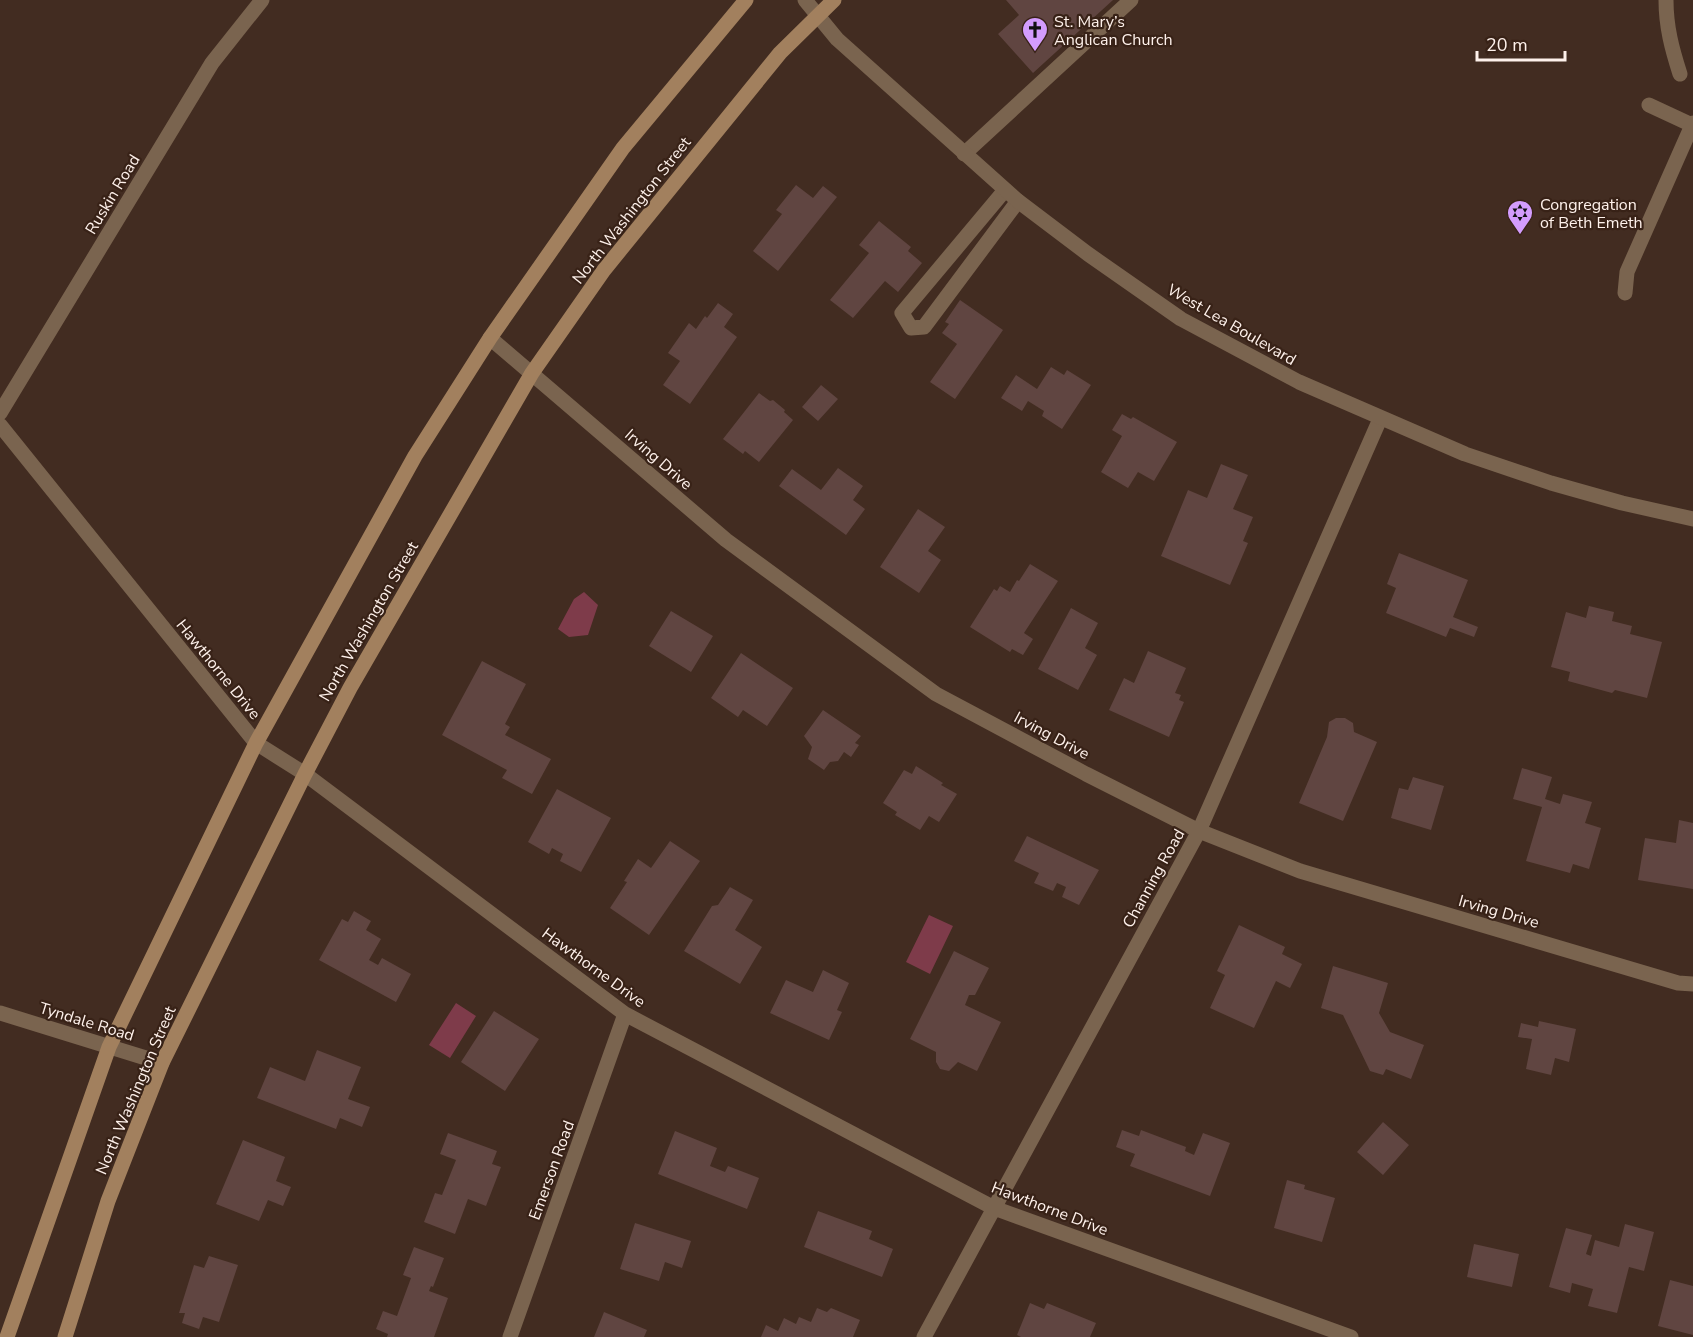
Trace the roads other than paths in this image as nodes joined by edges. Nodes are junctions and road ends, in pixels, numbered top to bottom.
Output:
1 (262, 0) edge
2 (746, 0) edge
3 (805, 0) edge
4 (834, 0) edge
5 (1131, 0) edge
6 (1666, 0) edge
7 (817, 18) junction
8 (1680, 74) dead end
9 (1649, 105) dead end
10 (1693, 124) edge
11 (964, 154) junction
12 (1005, 190) junction
13 (1018, 201) junction
14 (1625, 293) dead end
15 (490, 338) junction
16 (532, 373) junction
17 (0, 413) edge
18 (1380, 419) junction
19 (0, 425) edge
20 (1693, 519) edge
21 (256, 743) junction
22 (305, 774) junction
23 (1199, 831) junction
24 (1693, 984) edge
25 (0, 1013) edge
26 (625, 1014) junction
27 (109, 1047) junction
28 (162, 1063) junction
29 (994, 1208) junction
30 (7, 1337) edge
31 (65, 1337) edge
32 (510, 1337) edge
33 (924, 1337) edge
34 (1351, 1337) edge

1 - 17 street, Ruskin Road
2 - 15 main road, North Washington Street
3 - 7 street, West Lea Boulevard
4 - 7 main road, North Washington Street
5 - 11 street
6 - 8 street
7 - 11 street, West Lea Boulevard
7 - 16 main road, North Washington Street
9 - 10 street
10 - 14 street
11 - 12 street, West Lea Boulevard
12 - 13 street, West Lea Boulevard
12 - 13 street
13 - 18 street, West Lea Boulevard
15 - 16 street, Irving Drive
15 - 21 main road, North Washington Street
16 - 22 main road, North Washington Street
16 - 23 street, Irving Drive
18 - 20 street, West Lea Boulevard
18 - 23 street, Channing Road
19 - 21 street, Hawthorne Drive
21 - 22 street, Hawthorne Drive
21 - 27 main road, North Washington Street
22 - 26 street, Hawthorne Drive
22 - 28 main road, North Washington Street
23 - 24 street, Irving Drive
23 - 29 street, Channing Road
25 - 27 street, Tyndale Road
26 - 29 street, Hawthorne Drive
26 - 32 street, Emerson Road
27 - 28 street, Tyndale Road
27 - 30 main road, North Washington Street
28 - 31 main road, North Washington Street
29 - 33 street, Channing Road
29 - 34 street, Hawthorne Drive

